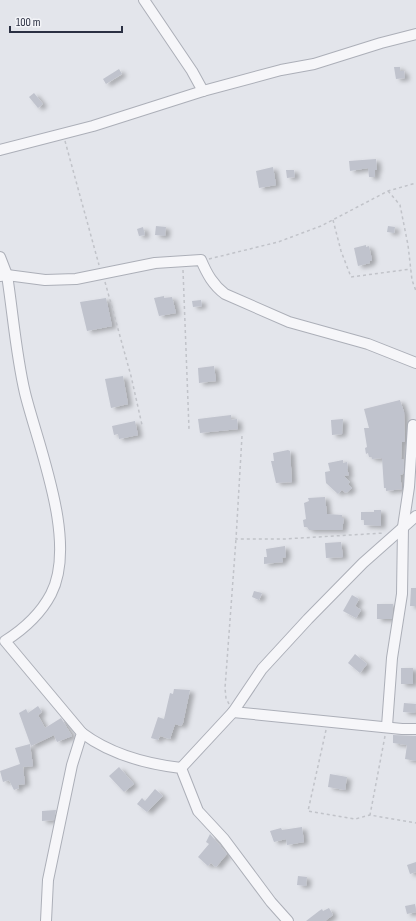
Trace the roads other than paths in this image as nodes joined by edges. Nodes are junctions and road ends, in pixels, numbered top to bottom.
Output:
1 (144, 0) edge
2 (416, 34) edge
3 (203, 91) junction
4 (0, 150) edge
5 (0, 257) edge
6 (3, 276) edge
7 (416, 363) edge
8 (416, 426) edge
9 (416, 516) edge
10 (399, 530) junction
11 (2, 643) edge
12 (233, 712) junction
13 (386, 726) junction
14 (416, 729) edge
15 (82, 733) junction
16 (181, 768) junction
17 (46, 921) edge
18 (288, 921) edge

1 - 3 street
2 - 3 street
3 - 4 street
5 - 6 street
6 - 7 street
6 - 11 street
8 - 10 street
9 - 10 street
10 - 12 street
10 - 13 street
11 - 15 street
12 - 13 street
12 - 16 street
13 - 14 street
15 - 16 street
15 - 17 street
16 - 18 street

